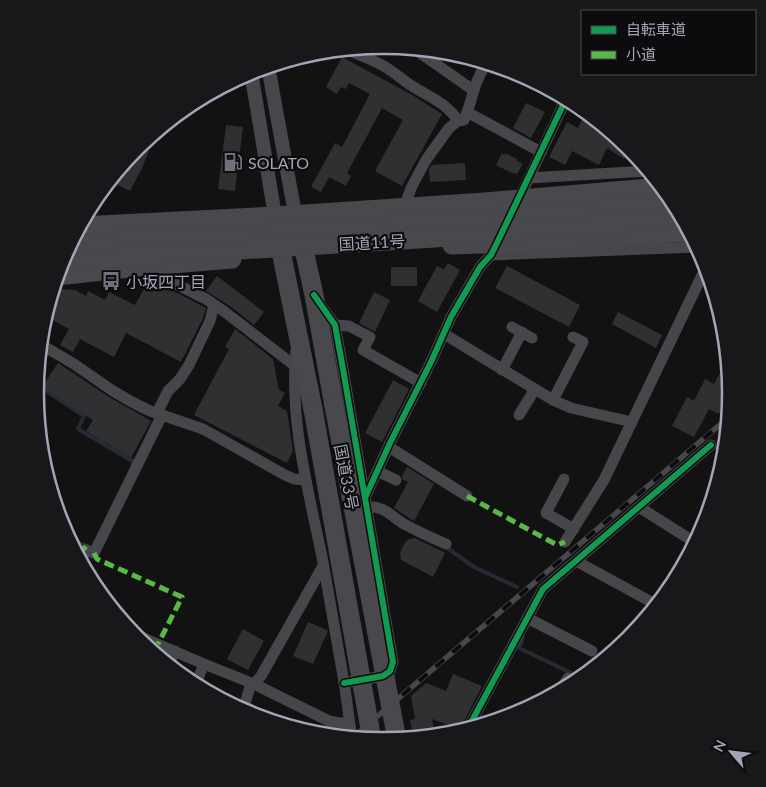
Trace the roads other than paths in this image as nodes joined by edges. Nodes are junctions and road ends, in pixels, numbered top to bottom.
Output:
1 (361, 55) edge
2 (426, 57) edge
3 (482, 69) edge
4 (269, 74) edge
5 (252, 80) edge
6 (473, 90) junction
7 (563, 106) edge
8 (467, 112) junction
9 (458, 121) junction
10 (541, 152) junction
11 (639, 172) edge
12 (529, 178) junction
13 (652, 188) edge
14 (525, 198) junction
15 (485, 202) junction
16 (664, 204) edge
17 (404, 207) junction
18 (295, 214) junction
19 (276, 216) junction
20 (674, 219) edge
21 (88, 226) edge
22 (681, 233) edge
23 (79, 244) edge
24 (497, 246) junction
25 (689, 247) edge
26 (305, 253) junction
27 (282, 256) junction
28 (72, 260) edge
29 (148, 266) junction
30 (66, 275) edge
31 (701, 277) edge
32 (314, 295) junction
33 (214, 305) junction
34 (334, 325) junction
35 (522, 332) dead end
36 (298, 333) junction
37 (444, 334) junction
38 (573, 337) dead end
39 (47, 348) edge
40 (294, 366) junction
41 (502, 370) junction
42 (421, 383) junction
43 (535, 389) junction
44 (553, 400) junction
45 (304, 410) junction
46 (160, 414) junction
47 (519, 415) dead end
48 (632, 422) junction
49 (711, 445) dead end
50 (388, 446) junction
51 (377, 471) junction
52 (564, 479) dead end
53 (305, 480) junction
54 (396, 480) dead end
55 (467, 496) dead end
56 (365, 502) junction
57 (639, 507) junction
58 (574, 529) junction
59 (689, 539) edge
60 (565, 542) dead end
61 (446, 544) dead end
62 (84, 554) edge
63 (576, 561) junction
64 (323, 566) junction
65 (651, 602) edge
66 (527, 618) junction
67 (151, 641) edge
68 (589, 645) dead end
69 (175, 651) junction
70 (171, 659) edge
71 (204, 664) junction
72 (198, 678) edge
73 (252, 683) junction
74 (344, 683) junction
75 (246, 704) edge
76 (472, 721) edge
77 (349, 723) junction
78 (351, 731) edge
79 (370, 732) edge
80 (397, 732) edge

1 - 9 street
2 - 6 street
3 - 6 street
4 - 18 street
5 - 19 street
6 - 8 street
7 - 10 street
8 - 9 street
8 - 10 street
9 - 17 street
10 - 12 street
11 - 12 street
12 - 14 street
13 - 14 highway
14 - 15 highway
14 - 24 street
15 - 17 highway
15 - 24 street
16 - 23 highway, 国道11号, bridge
17 - 18 highway
18 - 19 highway
18 - 26 highway, 国道33号
19 - 21 highway
19 - 27 highway, 国道33号
20 - 28 highway, 国道11号, bridge
22 - 24 highway
24 - 25 street
24 - 26 highway
24 - 37 street
26 - 27 highway
26 - 32 highway, 国道33号
27 - 29 highway
27 - 36 highway, 国道33号
29 - 30 highway
29 - 33 street
31 - 48 street
32 - 34 street
32 - 80 highway, 国道33号, bridge
33 - 40 street
33 - 46 street
34 - 42 street
34 - 56 street
35 - 41 street
36 - 40 street
36 - 45 highway, 国道33号
37 - 41 street
37 - 42 street
38 - 44 street
39 - 46 street
40 - 45 street
41 - 43 street
42 - 50 street
43 - 44 street
43 - 47 street
44 - 48 street
45 - 53 street
45 - 79 highway, 国道33号, bridge
46 - 53 street
46 - 62 street
48 - 58 street
49 - 57 street
50 - 51 street
50 - 55 street
51 - 54 street
51 - 56 street
52 - 58 street
53 - 64 street
56 - 61 street
56 - 74 street
57 - 59 street
57 - 63 street
58 - 60 street
63 - 65 street
63 - 66 street
64 - 73 street
64 - 74 street
66 - 68 street
66 - 76 street
67 - 69 street
69 - 70 street
69 - 71 street
71 - 72 street
71 - 73 street
73 - 75 street
73 - 77 street
74 - 77 street
77 - 78 street

